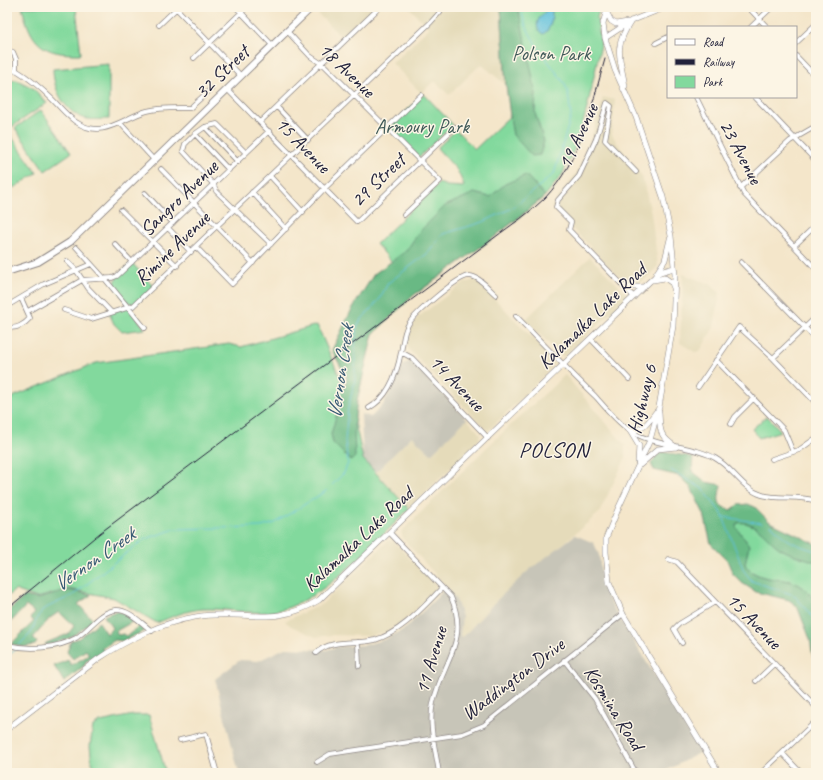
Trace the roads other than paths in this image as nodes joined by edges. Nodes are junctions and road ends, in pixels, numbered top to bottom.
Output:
1 (236, 7) edge
2 (247, 7) edge
3 (296, 7) edge
4 (312, 7) edge
5 (380, 7) edge
6 (436, 7) edge
7 (666, 7) edge
8 (748, 7) edge
9 (772, 7) edge
10 (177, 8) edge
11 (607, 9) edge
12 (241, 13) junction
13 (304, 15) junction
14 (760, 19) junction
15 (631, 21) junction
16 (816, 24) edge
17 (159, 25) dead end
18 (752, 26) edge
19 (766, 26) edge
20 (287, 31) junction
21 (605, 38) junction
22 (667, 38) edge
23 (797, 42) edge
24 (210, 43) junction
25 (656, 43) dead end
26 (272, 45) junction
27 (7, 50) edge
28 (797, 57) edge
29 (194, 58) dead end
30 (321, 65) junction
31 (16, 70) junction
32 (7, 74) edge
33 (241, 76) junction
34 (816, 77) edge
35 (211, 89) dead end
36 (227, 89) junction
37 (626, 93) junction
38 (421, 95) dead end
39 (354, 96) junction
40 (696, 98) edge
41 (756, 98) edge
42 (276, 107) junction
43 (260, 122) junction
44 (121, 124) junction
45 (816, 126) edge
46 (205, 127) junction
47 (455, 127) dead end
48 (386, 129) junction
49 (269, 131) junction
50 (195, 134) junction
51 (795, 138) junction
52 (308, 140) junction
53 (246, 153) junction
54 (292, 155) junction
55 (154, 160) junction
56 (418, 161) junction
57 (816, 161) edge
58 (238, 162) junction
59 (161, 169) dead end
60 (229, 170) junction
61 (636, 172) dead end
62 (270, 176) junction
63 (214, 185) junction
64 (740, 188) junction
65 (324, 189) junction
66 (252, 192) junction
67 (145, 193) dead end
68 (194, 203) junction
69 (235, 208) junction
70 (121, 210) dead end
71 (303, 212) junction
72 (404, 215) dead end
73 (356, 222) joint
74 (173, 223) junction
75 (816, 225) edge
76 (218, 227) junction
77 (168, 228) junction
78 (286, 229) junction
79 (671, 236) junction
80 (154, 242) junction
81 (115, 244) dead end
82 (271, 244) junction
83 (794, 246) junction
84 (76, 247) dead end
85 (196, 247) junction
86 (191, 252) junction
87 (67, 261) dead end
88 (132, 262) junction
89 (741, 262) dead end
90 (253, 263) junction
91 (91, 264) junction
92 (177, 266) junction
93 (674, 268) junction
94 (816, 268) edge
95 (76, 270) junction
96 (7, 272) edge
97 (105, 279) junction
98 (82, 280) junction
99 (649, 282) junction
100 (624, 287) junction
101 (644, 287) junction
102 (675, 290) junction
103 (496, 295) dead end
104 (634, 297) junction
105 (21, 298) junction
106 (7, 306) edge
107 (128, 306) junction
108 (64, 310) dead end
109 (28, 311) junction
110 (112, 312) junction
111 (516, 316) dead end
112 (816, 317) edge
113 (7, 327) edge
114 (145, 328) dead end
115 (805, 328) junction
116 (591, 339) junction
117 (816, 339) edge
118 (401, 352) junction
119 (773, 358) junction
120 (716, 360) junction
121 (564, 365) junction
122 (630, 379) dead end
123 (698, 387) dead end
124 (754, 398) junction
125 (816, 403) edge
126 (659, 407) junction
127 (369, 408) dead end
128 (731, 424) dead end
129 (630, 431) junction
130 (488, 438) junction
131 (816, 438) edge
132 (650, 440) junction
133 (676, 447) junction
134 (794, 452) junction
135 (772, 459) dead end
136 (638, 467) junction
137 (815, 500) edge
138 (390, 533) junction
139 (668, 559) dead end
140 (442, 588) junction
141 (715, 602) junction
142 (623, 614) junction
143 (152, 631) junction
144 (358, 642) junction
145 (682, 643) dead end
146 (7, 645) edge
147 (316, 653) dead end
148 (564, 660) junction
149 (774, 664) junction
150 (359, 666) dead end
151 (756, 681) dead end
152 (816, 707) edge
153 (816, 721) edge
154 (7, 729) edge
155 (434, 738) junction
156 (180, 740) dead end
157 (783, 754) junction
158 (317, 762) dead end
159 (217, 773) edge
160 (439, 773) edge
161 (636, 773) edge
162 (719, 773) edge
163 (761, 773) edge
164 (802, 773) edge

1 - 12 street
2 - 12 street
3 - 13 street
4 - 13 highway, 32 Street
5 - 30 street
6 - 39 street
7 - 15 main road
8 - 14 street
9 - 14 street
10 - 17 street
10 - 24 street
11 - 15 main road
11 - 21 main road, Highway 6
12 - 24 street
12 - 26 street
13 - 20 highway, 32 Street
14 - 18 street
14 - 19 street
15 - 21 main road
15 - 37 main road
16 - 23 street
20 - 26 highway, 32 Street
20 - 30 street, 18 Avenue
21 - 37 main road, Highway 6
22 - 25 street
24 - 29 street
24 - 33 street
26 - 33 highway, 32 Street
27 - 31 street
28 - 34 street
30 - 39 street, 18 Avenue
30 - 42 street
31 - 32 street
31 - 44 street
33 - 36 highway, 32 Street
35 - 44 street
36 - 43 street, 15 Avenue
36 - 55 highway, 32 Street
37 - 79 main road, Highway 6
38 - 48 street
39 - 48 street, 18 Avenue
39 - 52 street
40 - 64 street, 23 Avenue
41 - 51 street
42 - 43 street
42 - 52 street
43 - 49 street, 15 Avenue
44 - 55 street
45 - 51 street
46 - 50 street
46 - 53 street
46 - 58 street
47 - 56 street, 29 Street
48 - 56 street, 18 Avenue
48 - 65 street
49 - 53 street, Sangro Avenue
49 - 54 street, 15 Avenue
50 - 60 street
50 - 63 street
51 - 57 street
51 - 64 street
52 - 54 street
53 - 58 street, Sangro Avenue
54 - 62 street
54 - 65 street, 15 Avenue
55 - 96 highway, 32 Street
56 - 72 street, 18 Avenue
56 - 73 street, 29 Street
58 - 60 street, Sangro Avenue
59 - 68 street
60 - 63 street, Sangro Avenue
61 - 100 street, 19 Avenue
62 - 66 street
62 - 71 street
63 - 68 street, Sangro Avenue
63 - 69 street
64 - 83 street, 23 Avenue
65 - 71 street
65 - 73 street, 15 Avenue
66 - 69 street, Rimine Avenue
66 - 78 street
67 - 74 street
68 - 74 street, Sangro Avenue
68 - 76 street
69 - 76 street, Rimine Avenue
69 - 82 street
70 - 80 street
71 - 78 street
74 - 77 street, Sangro Avenue
75 - 83 street
76 - 85 street, Rimine Avenue
76 - 90 street
77 - 80 street, Sangro Avenue
77 - 86 street
78 - 82 street
79 - 93 main road, Highway 6
79 - 99 main road
80 - 88 street, Sangro Avenue
80 - 92 street
81 - 88 street
82 - 90 street
83 - 94 street, 23 Avenue
84 - 91 street
85 - 86 street, Rimine Avenue
85 - 90 street
86 - 92 street, Rimine Avenue
87 - 95 street
88 - 97 street, Sangro Avenue
89 - 115 street
91 - 95 street
91 - 97 street
92 - 107 street, Rimine Avenue
93 - 99 main road, Kalamalka Lake Road
93 - 102 main road, Highway 6
95 - 98 street
95 - 105 street
97 - 98 street
97 - 107 street
98 - 109 street
98 - 110 street
99 - 101 main road, Kalamalka Lake Road
99 - 102 main road
100 - 101 main road
100 - 104 street, 19 Avenue
101 - 104 main road, Kalamalka Lake Road
102 - 126 main road, Highway 6
103 - 118 street
104 - 116 main road, Kalamalka Lake Road
105 - 106 street
105 - 109 street
107 - 110 street, Rimine Avenue
107 - 114 street
108 - 110 street, Rimine Avenue
109 - 113 street
111 - 121 street
112 - 115 street
115 - 117 street
115 - 119 street
116 - 121 main road, Kalamalka Lake Road
116 - 122 street
118 - 127 street
118 - 130 street, 14 Avenue
119 - 120 street
119 - 125 street
120 - 123 street
120 - 124 street
121 - 129 street
121 - 130 main road, Kalamalka Lake Road
124 - 128 street
124 - 134 street
126 - 129 main road
126 - 132 main road, Highway 6
126 - 133 main road
129 - 132 street
129 - 136 main road
130 - 138 main road, Kalamalka Lake Road
131 - 134 street
132 - 133 street
132 - 136 main road, Highway 6
133 - 136 main road
133 - 137 street
134 - 135 street
136 - 142 main road, Highway 6
138 - 140 street, 11 Avenue
138 - 143 main road, Kalamalka Lake Road
139 - 141 street, 15 Avenue
140 - 144 street
140 - 155 street, 11 Avenue
141 - 145 street
141 - 149 street, 15 Avenue
142 - 148 street, Waddington Drive
142 - 162 main road, Highway 6
143 - 146 street
143 - 154 main road, Kalamalka Lake Road
144 - 147 street
144 - 150 street
148 - 155 street, Waddington Drive
148 - 161 street, Kosmina Road
149 - 151 street
149 - 152 street, 15 Avenue
153 - 157 street
155 - 158 street, Waddington Drive
155 - 160 street, 11 Avenue
156 - 159 street
157 - 163 street
157 - 164 street

